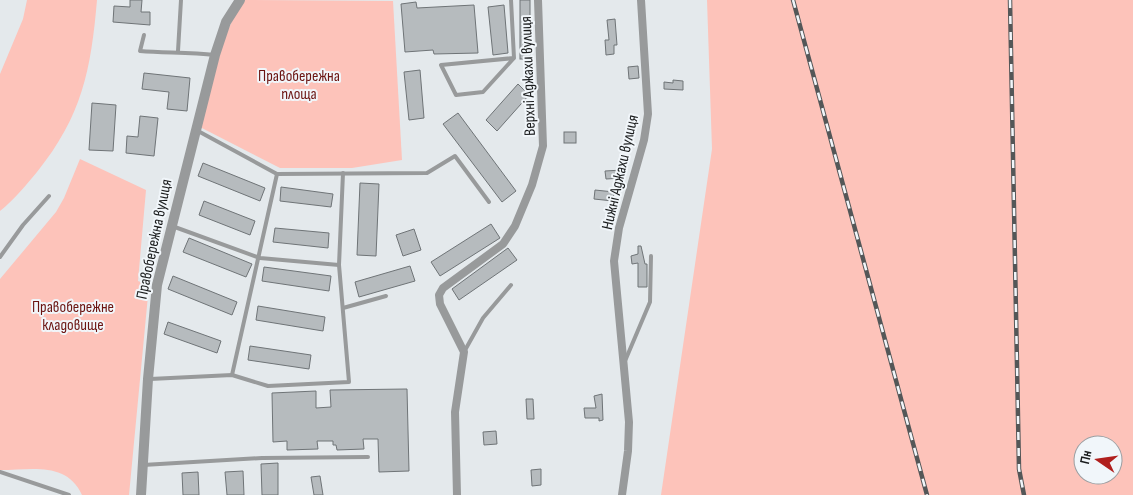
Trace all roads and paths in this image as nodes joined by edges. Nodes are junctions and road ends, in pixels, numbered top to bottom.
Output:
1 (180, 0) edge
2 (240, 0) edge
3 (511, 0) edge
4 (538, 0) edge
5 (641, 0) edge
6 (144, 35) dead end
7 (178, 51) junction
8 (215, 55) junction
9 (514, 58) junction
10 (194, 129) junction
11 (343, 173) junction
12 (277, 174) junction
13 (49, 196) dead end
14 (489, 202) dead end
15 (170, 225) junction
16 (651, 256) dead end
17 (0, 257) edge
18 (260, 258) junction
19 (339, 265) junction
20 (511, 285) dead end
21 (386, 296) dead end
22 (343, 308) junction
23 (464, 352) junction
24 (624, 364) junction
25 (232, 375) junction
26 (148, 379) junction
27 (368, 457) dead end
28 (142, 465) junction
29 (0, 472) edge
30 (69, 495) edge
31 (141, 495) edge
32 (457, 495) edge
33 (622, 495) edge

1 - 7 lane
2 - 8 street, Правобережна вулиця
3 - 9 lane
4 - 23 street, Верхні Аджахи вулиця
5 - 24 street, Нижні Аджахи вулиця
6 - 7 lane
7 - 8 lane
8 - 10 street, Правобережна вулиця
9 - 9 lane
10 - 12 lane
10 - 15 street, Правобережна вулиця
11 - 12 lane
11 - 14 lane
11 - 19 lane
12 - 18 lane
13 - 17 lane
15 - 18 lane
15 - 26 street, Правобережна вулиця
16 - 24 lane
18 - 19 lane
18 - 25 lane
19 - 22 lane
20 - 23 lane
21 - 22 lane
22 - 25 lane
23 - 32 street
24 - 33 street
25 - 26 lane
26 - 28 street, Правобережна вулиця
27 - 28 lane
28 - 31 street, Правобережна вулиця
29 - 30 lane

